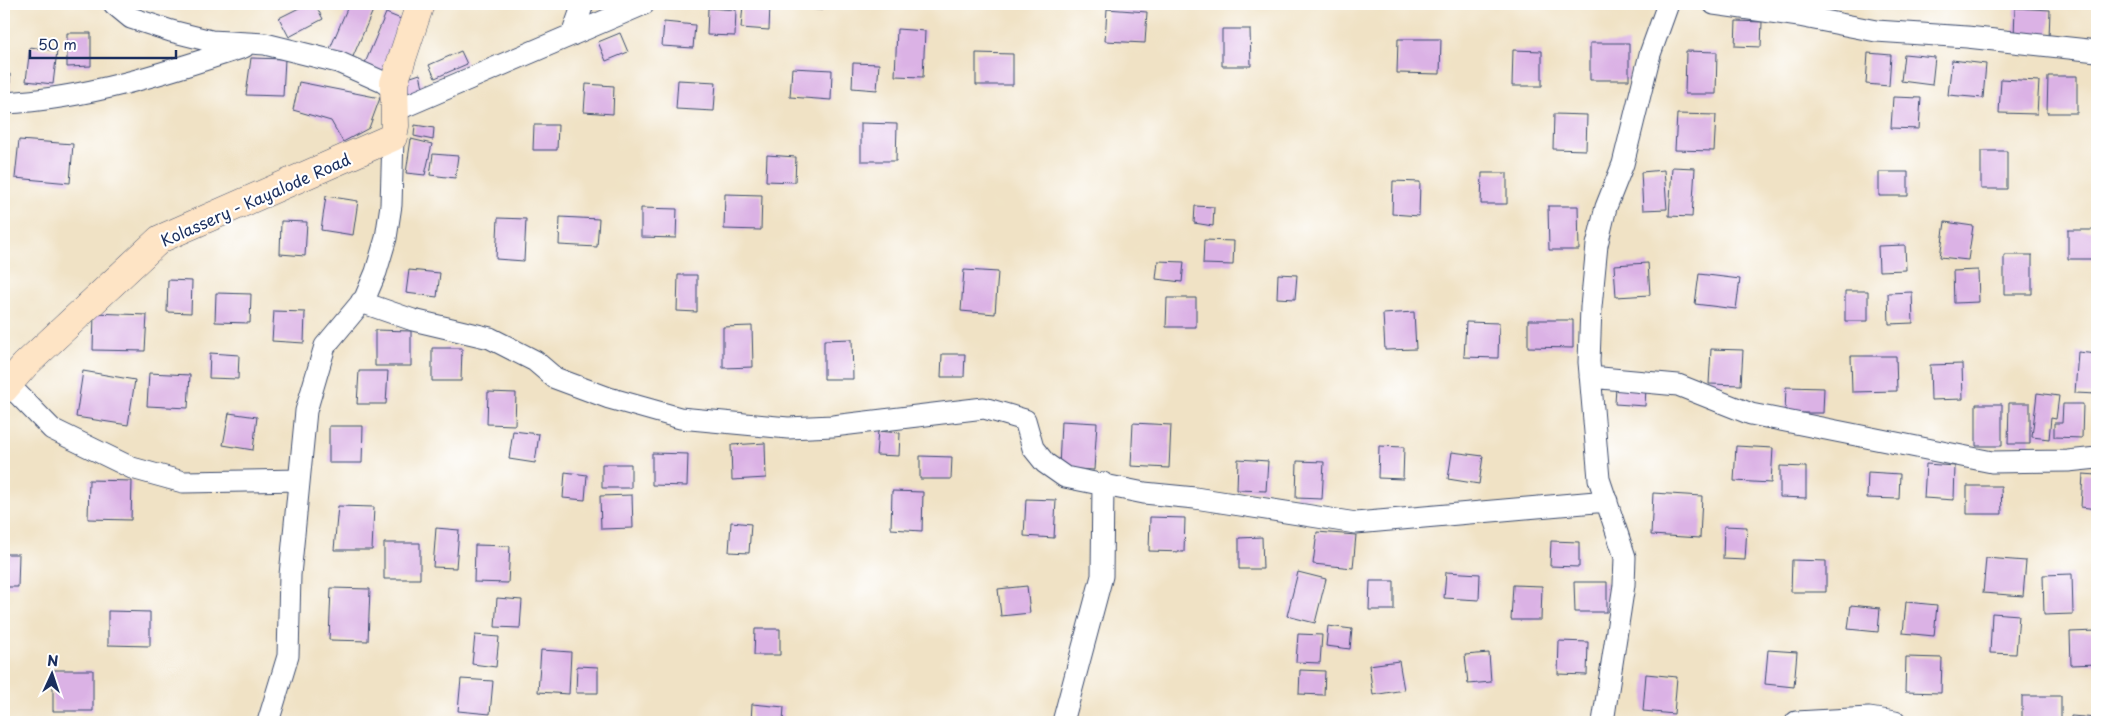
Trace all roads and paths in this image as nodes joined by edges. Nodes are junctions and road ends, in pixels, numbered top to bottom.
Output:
1 (114, 4) edge
2 (420, 4) edge
3 (584, 4) edge
4 (644, 4) edge
5 (1668, 4) edge
6 (1714, 4) edge
7 (572, 35) junction
8 (256, 44) junction
9 (2097, 51) edge
10 (4, 103) edge
11 (394, 113) junction
12 (361, 302) junction
13 (1590, 377) junction
14 (6, 386) edge
15 (2097, 458) edge
16 (300, 480) junction
17 (1103, 484) junction
18 (1607, 501) junction
19 (268, 722) edge
20 (1063, 722) edge
21 (1603, 722) edge
22 (1796, 722) edge
23 (1895, 722) edge

1 - 8 street
2 - 11 main road
3 - 7 street
4 - 7 street
5 - 13 street
6 - 9 street
7 - 11 street
8 - 10 street
8 - 11 street
11 - 12 street
11 - 14 main road, Kolassery - Kayalode Road
12 - 16 street
12 - 17 street
13 - 15 street
13 - 18 street
14 - 16 street
16 - 19 street
17 - 18 street
17 - 20 street
18 - 21 street
22 - 23 street

